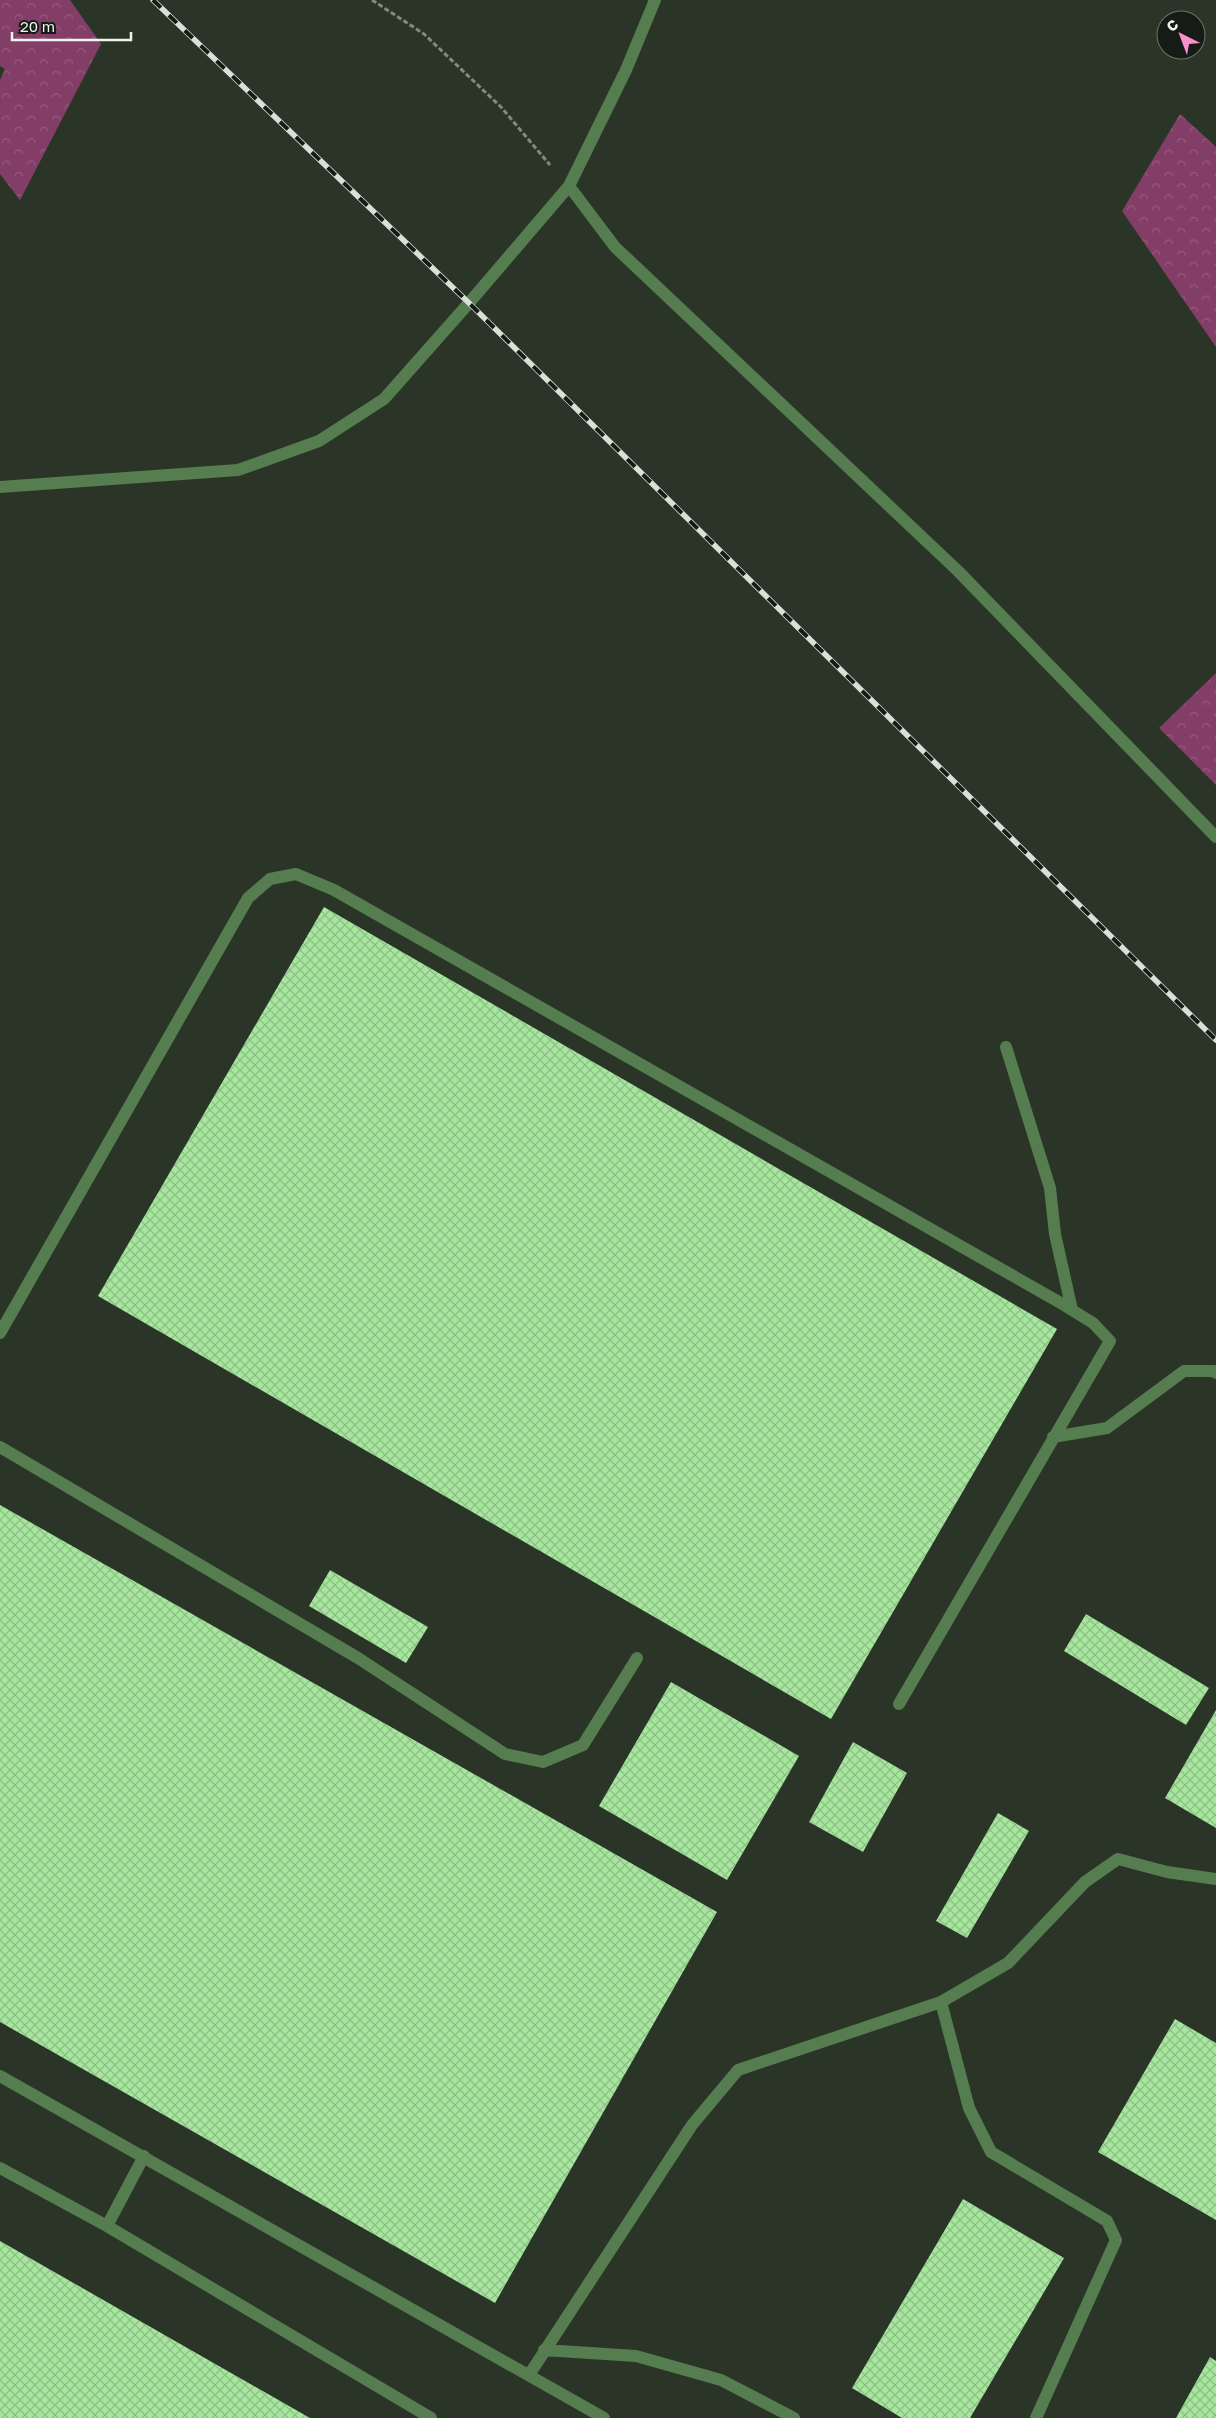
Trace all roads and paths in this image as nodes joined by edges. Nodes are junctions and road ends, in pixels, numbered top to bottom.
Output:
1 (372, 0) edge
2 (655, 0) edge
3 (568, 186) junction
4 (0, 487) edge
5 (1216, 837) edge
6 (1006, 1047) dead end
7 (1072, 1310) junction
8 (0, 1333) edge
9 (1216, 1373) edge
10 (1054, 1437) junction
11 (0, 1447) edge
12 (637, 1658) dead end
13 (900, 1704) dead end
14 (1216, 1879) edge
15 (941, 2002) junction
16 (0, 2076) edge
17 (144, 2156) junction
18 (0, 2168) edge
19 (107, 2226) junction
20 (544, 2350) junction
21 (528, 2375) junction
22 (431, 2418) edge
23 (604, 2418) edge
24 (794, 2418) edge
25 (1036, 2418) edge

1 - 3 path
2 - 3 street
3 - 4 street
3 - 5 street
6 - 7 street
7 - 8 street
7 - 10 street
9 - 10 street
10 - 13 street
11 - 12 street
14 - 15 street
15 - 20 street
15 - 25 street
16 - 17 street
17 - 19 street
17 - 21 street
18 - 19 street
19 - 22 street
20 - 21 street
20 - 24 street
21 - 23 street

